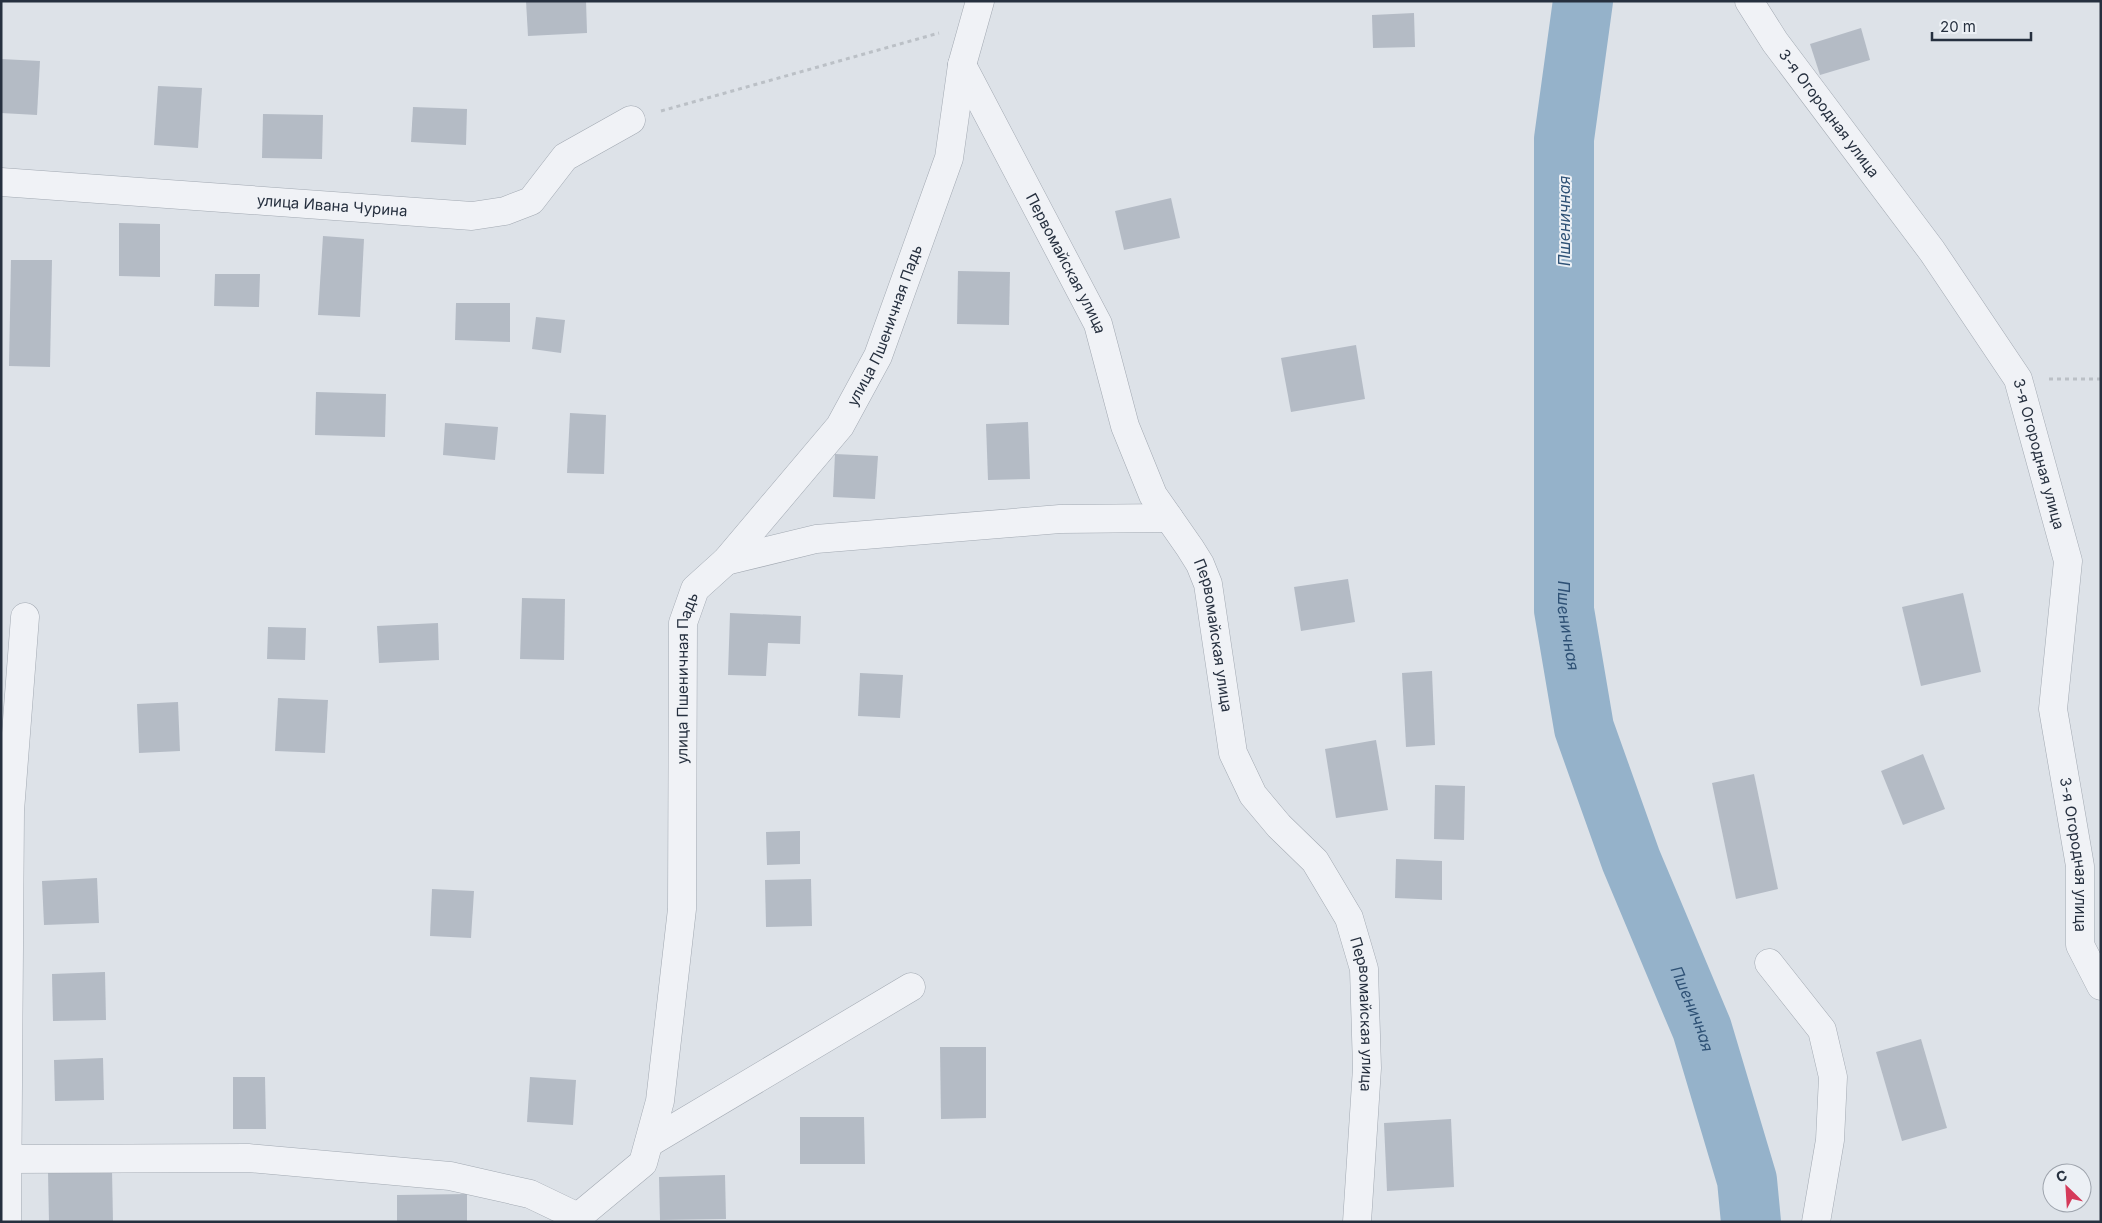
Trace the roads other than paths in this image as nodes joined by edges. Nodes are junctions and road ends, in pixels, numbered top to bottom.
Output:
1 (1749, 1) edge
2 (977, 12) edge
3 (962, 65) junction
4 (631, 120) road end
5 (1, 182) edge
6 (1169, 518) junction
7 (726, 561) junction
8 (25, 617) dead end
9 (1768, 963) dead end
10 (2101, 986) edge
11 (911, 987) dead end
12 (649, 1143) junction
13 (7, 1159) junction
14 (576, 1219) edge
15 (6, 1222) edge
16 (1357, 1222) edge
17 (1816, 1222) edge

1 - 10 street, 3-я Огородная улица
2 - 3 street, улица Пшеничная Падь
3 - 6 street, Первомайская улица
3 - 7 street, улица Пшеничная Падь
4 - 5 street, улица Ивана Чурина
6 - 7 street
6 - 16 street, Первомайская улица
7 - 12 street, улица Пшеничная Падь
8 - 13 street
9 - 17 street
11 - 12 street
12 - 14 street, улица Пшеничная Падь
13 - 14 street
13 - 15 street

